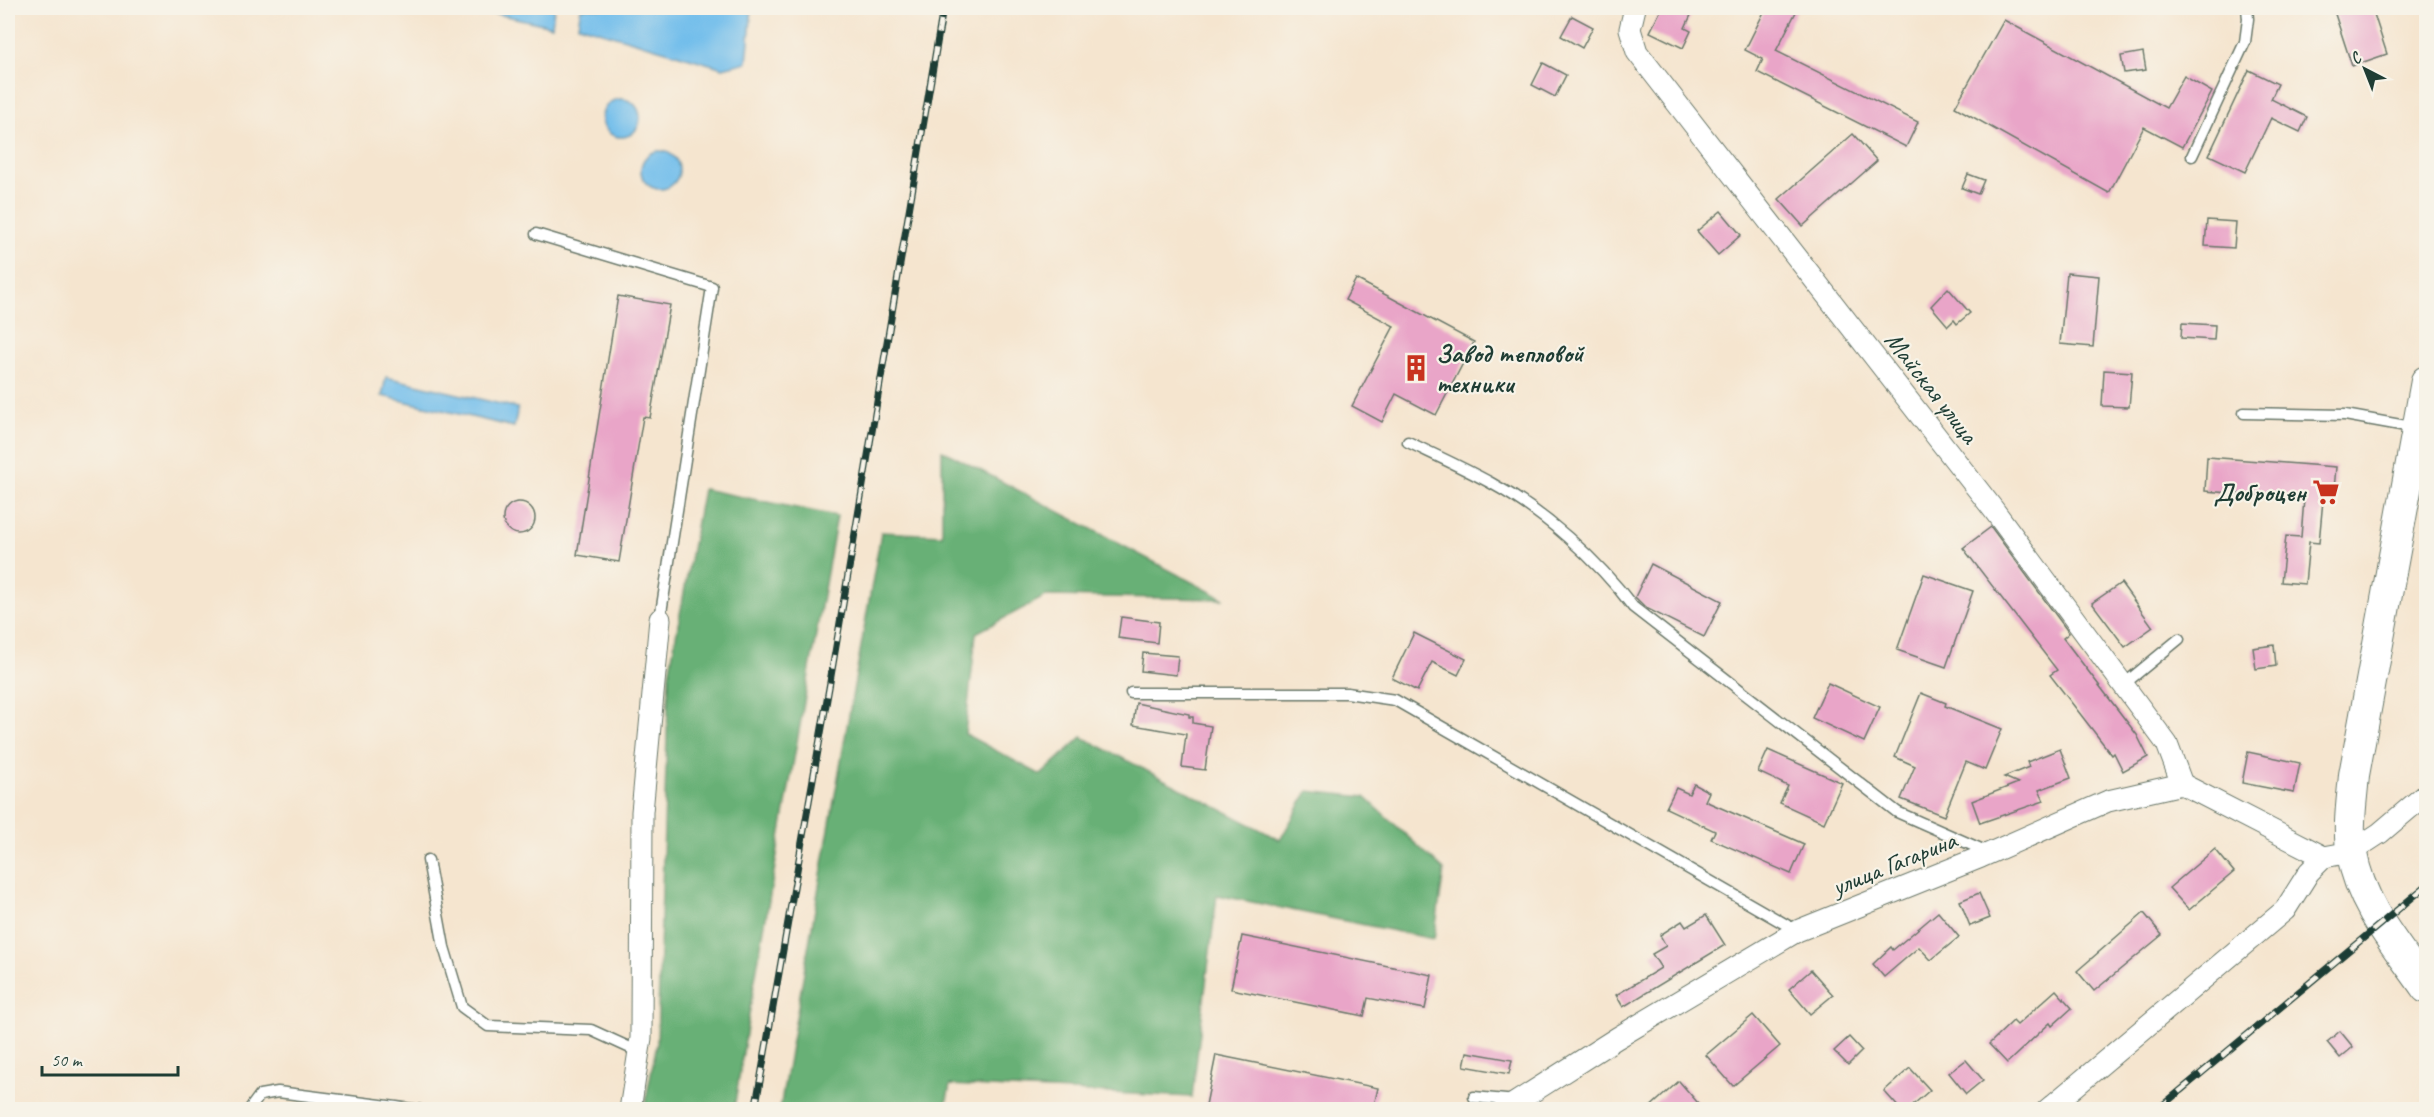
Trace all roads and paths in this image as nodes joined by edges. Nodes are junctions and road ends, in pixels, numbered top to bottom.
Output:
1 (1635, 8) edge
2 (2247, 8) edge
3 (2192, 156) dead end
4 (536, 234) dead end
5 (2427, 381) edge
6 (2244, 413) dead end
7 (2418, 428) junction
8 (1408, 442) dead end
9 (660, 619) joint
10 (2179, 639) dead end
11 (2123, 685) junction
12 (1131, 693) dead end
13 (2182, 784) junction
14 (2427, 794) edge
15 (1990, 853) junction
16 (2338, 855) junction
17 (428, 860) dead end
18 (1797, 931) junction
19 (2427, 988) edge
20 (639, 1052) junction
21 (1474, 1097) dead end
22 (1511, 1105) edge
23 (249, 1110) edge
24 (420, 1110) edge
25 (630, 1110) edge
26 (2047, 1110) edge

1 - 11 street, Майская улица
2 - 3 lane
4 - 9 lane
5 - 7 main road
6 - 7 lane
7 - 16 main road
8 - 15 lane
9 - 20 street
10 - 11 lane
11 - 13 street, Майская улица
12 - 18 lane
13 - 15 street, улица Гагарина
13 - 16 street
14 - 16 street
15 - 18 street, улица Гагарина
16 - 19 main road
16 - 26 street
17 - 20 lane
18 - 22 street, улица Гагарина
20 - 25 street
21 - 22 lane
23 - 24 lane

